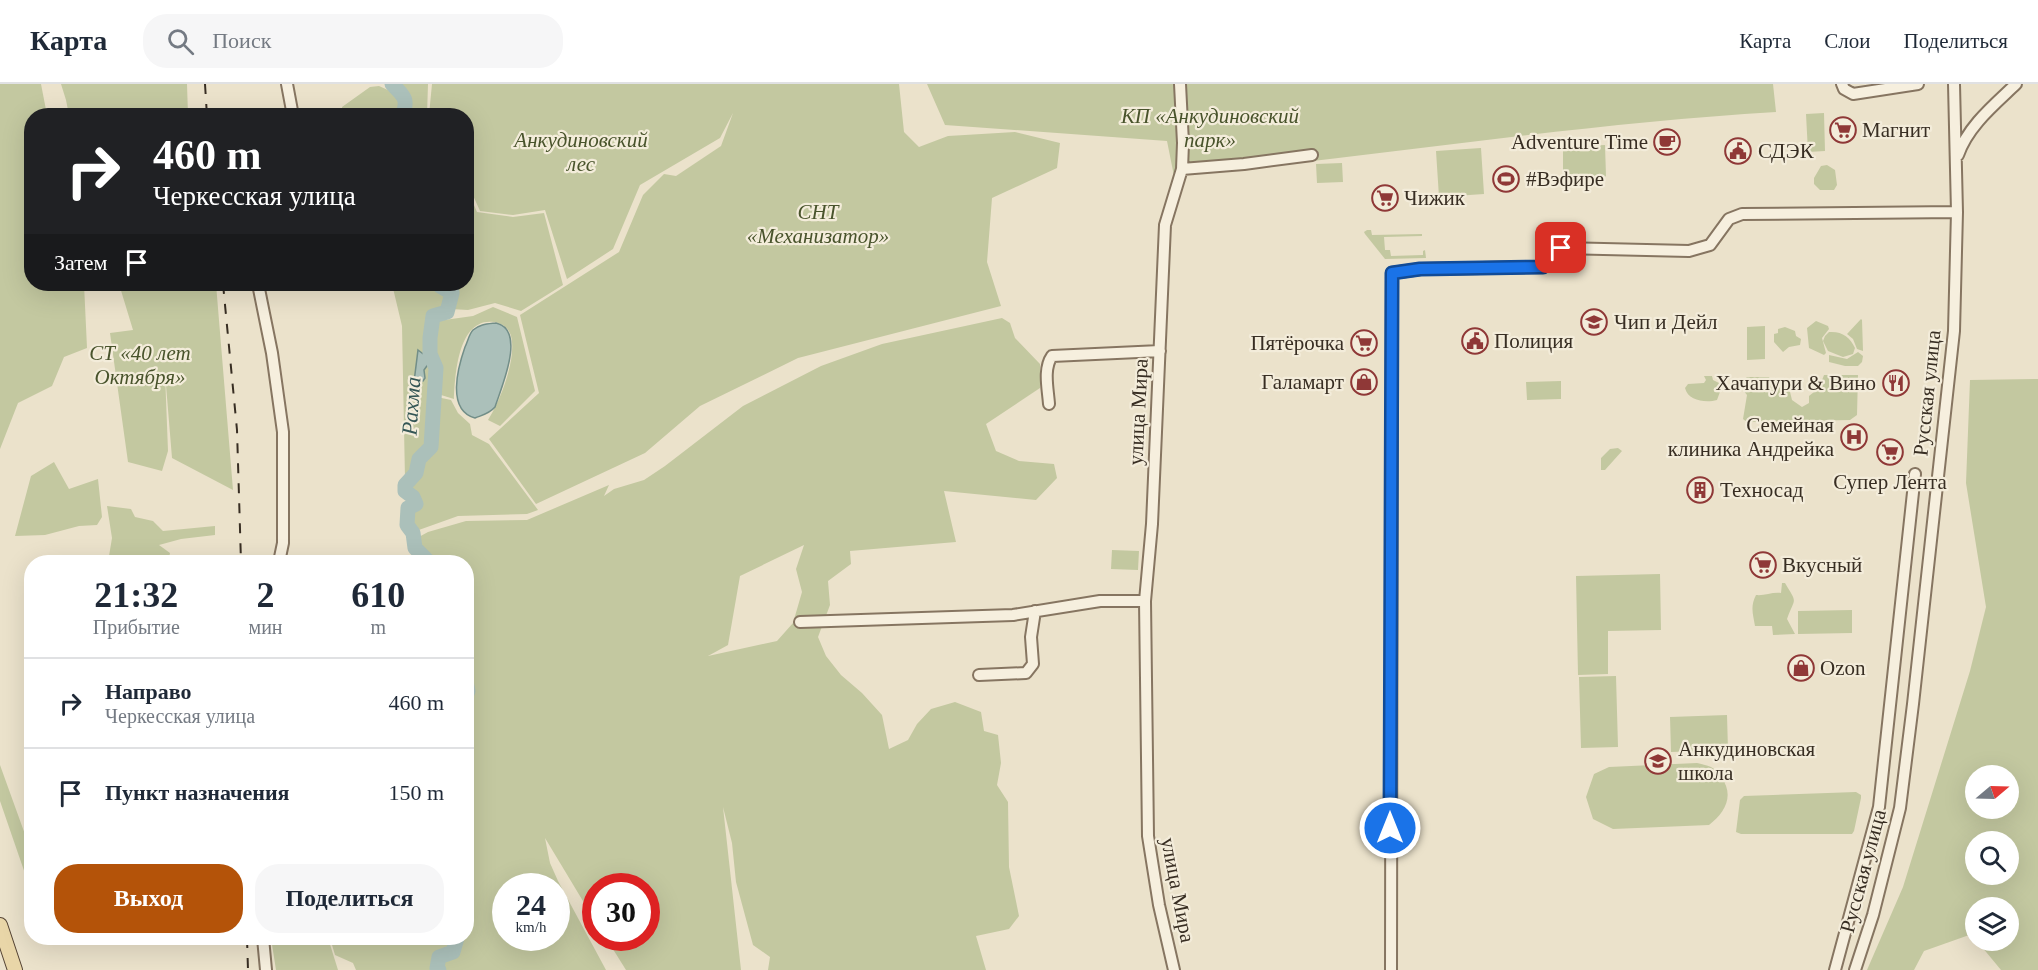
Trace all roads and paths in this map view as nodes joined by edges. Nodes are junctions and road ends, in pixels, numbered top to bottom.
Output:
1 (288, 84) edge
2 (1180, 84) edge
3 (1842, 84) edge
4 (1918, 84) edge
5 (1954, 84) edge
6 (2016, 84) edge
7 (292, 108) edge
8 (1312, 155) dead end
9 (1955, 164) junction
10 (1182, 169) junction
11 (1957, 212) junction
12 (259, 291) edge
13 (1160, 351) junction
14 (1049, 404) dead end
15 (1915, 474) dead end
16 (280, 555) edge
17 (1145, 601) junction
18 (1035, 611) junction
19 (800, 622) dead end
20 (979, 675) dead end
21 (0, 925) edge
22 (264, 945) edge
23 (15, 970) edge
24 (266, 970) edge
25 (1174, 970) edge
26 (1391, 970) edge
27 (1835, 970) edge
28 (1855, 970) edge

1 - 7 street
2 - 10 street, улица Мира
3 - 4 street
5 - 9 street, Русская улица
6 - 9 street
8 - 10 street
9 - 11 street, Русская улица
10 - 13 street, улица Мира
11 - 26 street
11 - 28 street, Русская улица
12 - 16 street
13 - 14 street
13 - 17 street, улица Мира
15 - 27 street
17 - 18 street
17 - 25 street, улица Мира
18 - 19 street
18 - 20 street
21 - 23 main road
22 - 24 street

